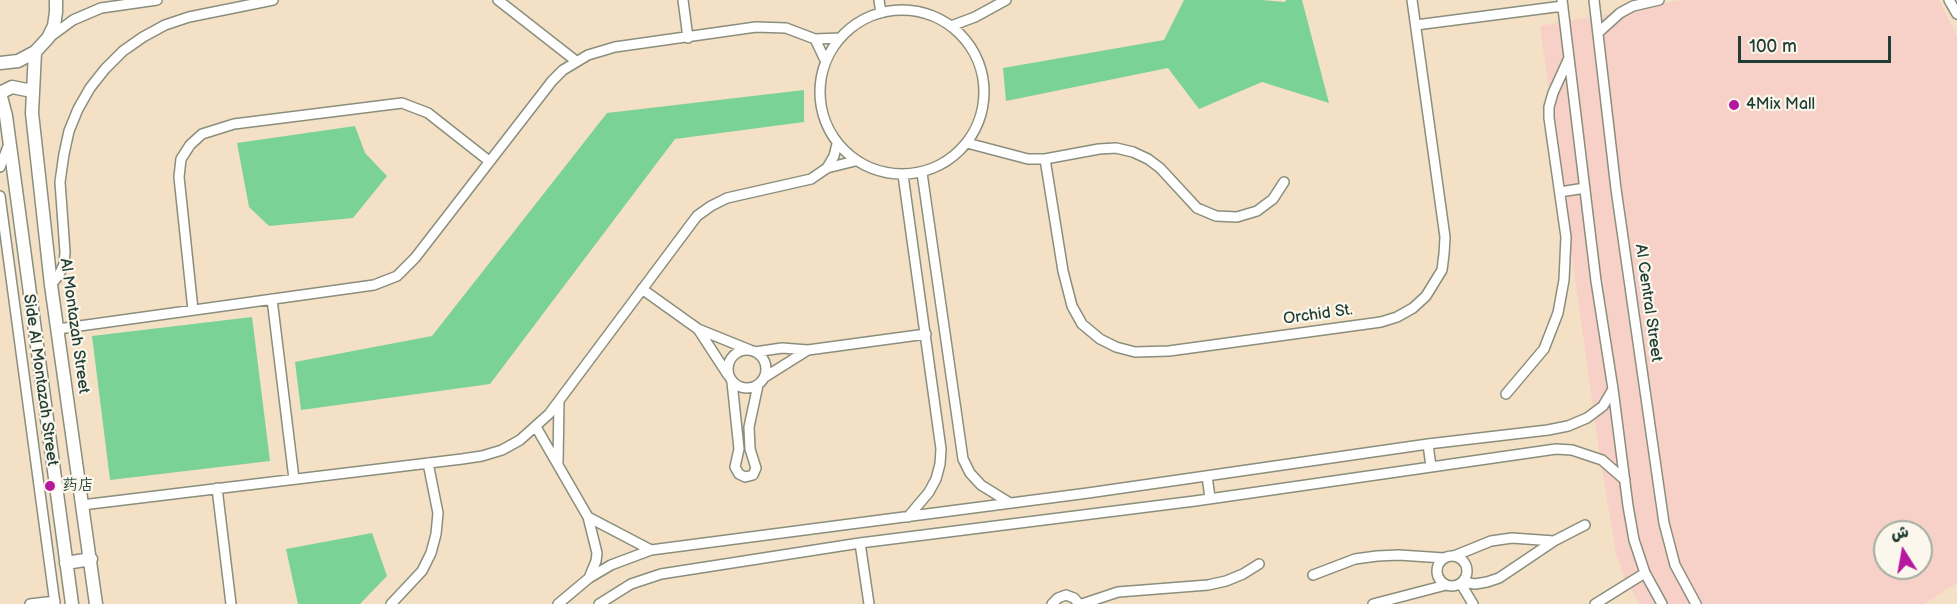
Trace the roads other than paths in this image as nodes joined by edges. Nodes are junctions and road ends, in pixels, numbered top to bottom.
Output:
1 (56, 0) edge
2 (157, 0) edge
3 (273, 0) edge
4 (498, 0) edge
5 (683, 0) edge
6 (879, 0) edge
7 (1006, 0) edge
8 (1412, 0) edge
9 (1594, 0) edge
10 (1659, 0) edge
11 (1949, 0) edge
12 (243, 2) edge
13 (1562, 3) edge
14 (902, 5) edge
15 (881, 13) junction
16 (1957, 14) edge
17 (975, 17) junction
18 (1416, 25) junction
19 (951, 26) junction
20 (1599, 32) junction
21 (48, 38) junction
22 (688, 38) junction
23 (840, 38) junction
24 (964, 38) junction
25 (815, 39) junction
26 (35, 52) junction
27 (825, 60) junction
28 (1568, 60) junction
29 (576, 61) junction
30 (0, 63) edge
31 (32, 91) junction
32 (0, 93) edge
33 (975, 131) junction
34 (967, 143) junction
35 (9, 144) junction
36 (837, 144) junction
37 (995, 149) junction
38 (1045, 159) junction
39 (489, 161) junction
40 (855, 161) junction
41 (0, 167) edge
42 (827, 168) junction
43 (922, 172) junction
44 (903, 175) junction
45 (1284, 182) dead end
46 (1585, 188) junction
47 (1560, 192) junction
48 (0, 196) edge
49 (3, 248) edge
50 (51, 285) junction
51 (28, 288) junction
52 (642, 289) junction
53 (272, 299) junction
54 (193, 310) junction
55 (58, 329) junction
56 (698, 329) junction
57 (926, 333) junction
58 (808, 350) junction
59 (753, 351) junction
60 (765, 377) junction
61 (731, 379) junction
62 (758, 385) junction
63 (1613, 389) junction
64 (1506, 394) dead end
65 (559, 400) junction
66 (536, 426) junction
67 (1428, 444) junction
68 (739, 449) junction
69 (750, 449) junction
70 (428, 463) junction
71 (558, 465) junction
72 (1431, 467) junction
73 (1207, 476) junction
74 (294, 479) junction
75 (1625, 480) junction
76 (218, 488) junction
77 (1210, 498) junction
78 (1010, 502) junction
79 (82, 505) junction
80 (588, 517) junction
81 (908, 517) junction
82 (1586, 525) dead end
83 (1554, 541) junction
84 (860, 543) junction
85 (651, 550) junction
86 (1454, 556) junction
87 (1444, 558) junction
88 (91, 559) junction
89 (66, 563) junction
90 (1259, 564) dead end
91 (1645, 573) junction
92 (1313, 575) dead end
93 (590, 578) junction
94 (1462, 583) junction
95 (1446, 585) junction
96 (55, 602) edge
97 (30, 604) edge
98 (72, 604) edge
99 (96, 604) edge
100 (231, 604) edge
101 (392, 604) edge
102 (558, 604) edge
103 (599, 604) edge
104 (870, 604) edge
105 (1052, 604) edge
106 (1080, 604) edge
107 (1373, 604) edge
108 (1473, 604) edge
109 (1595, 604) edge
110 (1662, 604) edge
111 (1696, 604) edge

1 - 21 street
2 - 21 street
3 - 12 street
4 - 29 street
5 - 22 street
6 - 15 street
7 - 17 street
8 - 18 street, Orchid St.
9 - 20 street, Al Central Street
10 - 20 street
11 - 16 street
12 - 50 street
13 - 18 street
13 - 28 street
14 - 15 street
14 - 19 street
15 - 23 street
17 - 19 street
17 - 24 street
18 - 38 street, Orchid St.
19 - 24 street
20 - 111 street, Al Central Street
21 - 26 street
22 - 25 street
22 - 29 street
23 - 25 street
23 - 27 street
24 - 33 street
25 - 27 street
26 - 30 street
26 - 31 street, Al Montazah Street
27 - 36 street
28 - 46 street
28 - 47 street
29 - 39 street
31 - 32 street
31 - 50 street, Al Montazah Street
32 - 35 street
33 - 34 street
33 - 37 street
34 - 37 street
34 - 43 street
35 - 41 street
35 - 51 street
36 - 40 street
36 - 42 street
37 - 38 street
38 - 45 street
39 - 53 street
39 - 54 street
40 - 42 street
40 - 44 street
42 - 52 street
43 - 44 street
43 - 78 street
44 - 57 street
46 - 47 street
46 - 63 street
47 - 64 street
48 - 49 street, Side Al Montazah Street
49 - 96 street, Side Al Montazah Street
50 - 51 street
50 - 55 street, Al Montazah Street
51 - 89 street
52 - 56 street
52 - 65 street
53 - 54 street
53 - 74 street
54 - 55 street
55 - 79 street, Al Montazah Street
56 - 59 street
56 - 61 street
57 - 58 street
57 - 81 street
58 - 59 street
58 - 60 street
59 - 60 street
59 - 61 street
60 - 62 street
61 - 62 street
61 - 68 street
62 - 69 street
63 - 67 street
63 - 75 street
65 - 66 street
65 - 71 street
66 - 70 street
66 - 71 street
67 - 72 street
67 - 73 street
68 - 69 street
68 - 69 street
70 - 74 street
70 - 101 street
71 - 80 street
72 - 75 street
72 - 77 street
73 - 77 street
73 - 78 street
74 - 76 street
75 - 91 street
76 - 79 street
76 - 100 street
77 - 84 street
78 - 81 street
79 - 88 street, Al Montazah Street
80 - 85 street
80 - 93 street
81 - 85 street
82 - 83 street
83 - 86 street
83 - 94 street
84 - 103 street
84 - 104 street
85 - 93 street
86 - 87 street
86 - 94 street
87 - 92 street
87 - 95 street
88 - 89 street
88 - 99 street, Al Montazah Street
89 - 98 street
90 - 106 street
91 - 109 street
91 - 110 street
93 - 102 street
94 - 95 street
94 - 108 street
95 - 107 street
96 - 97 street
105 - 106 street

